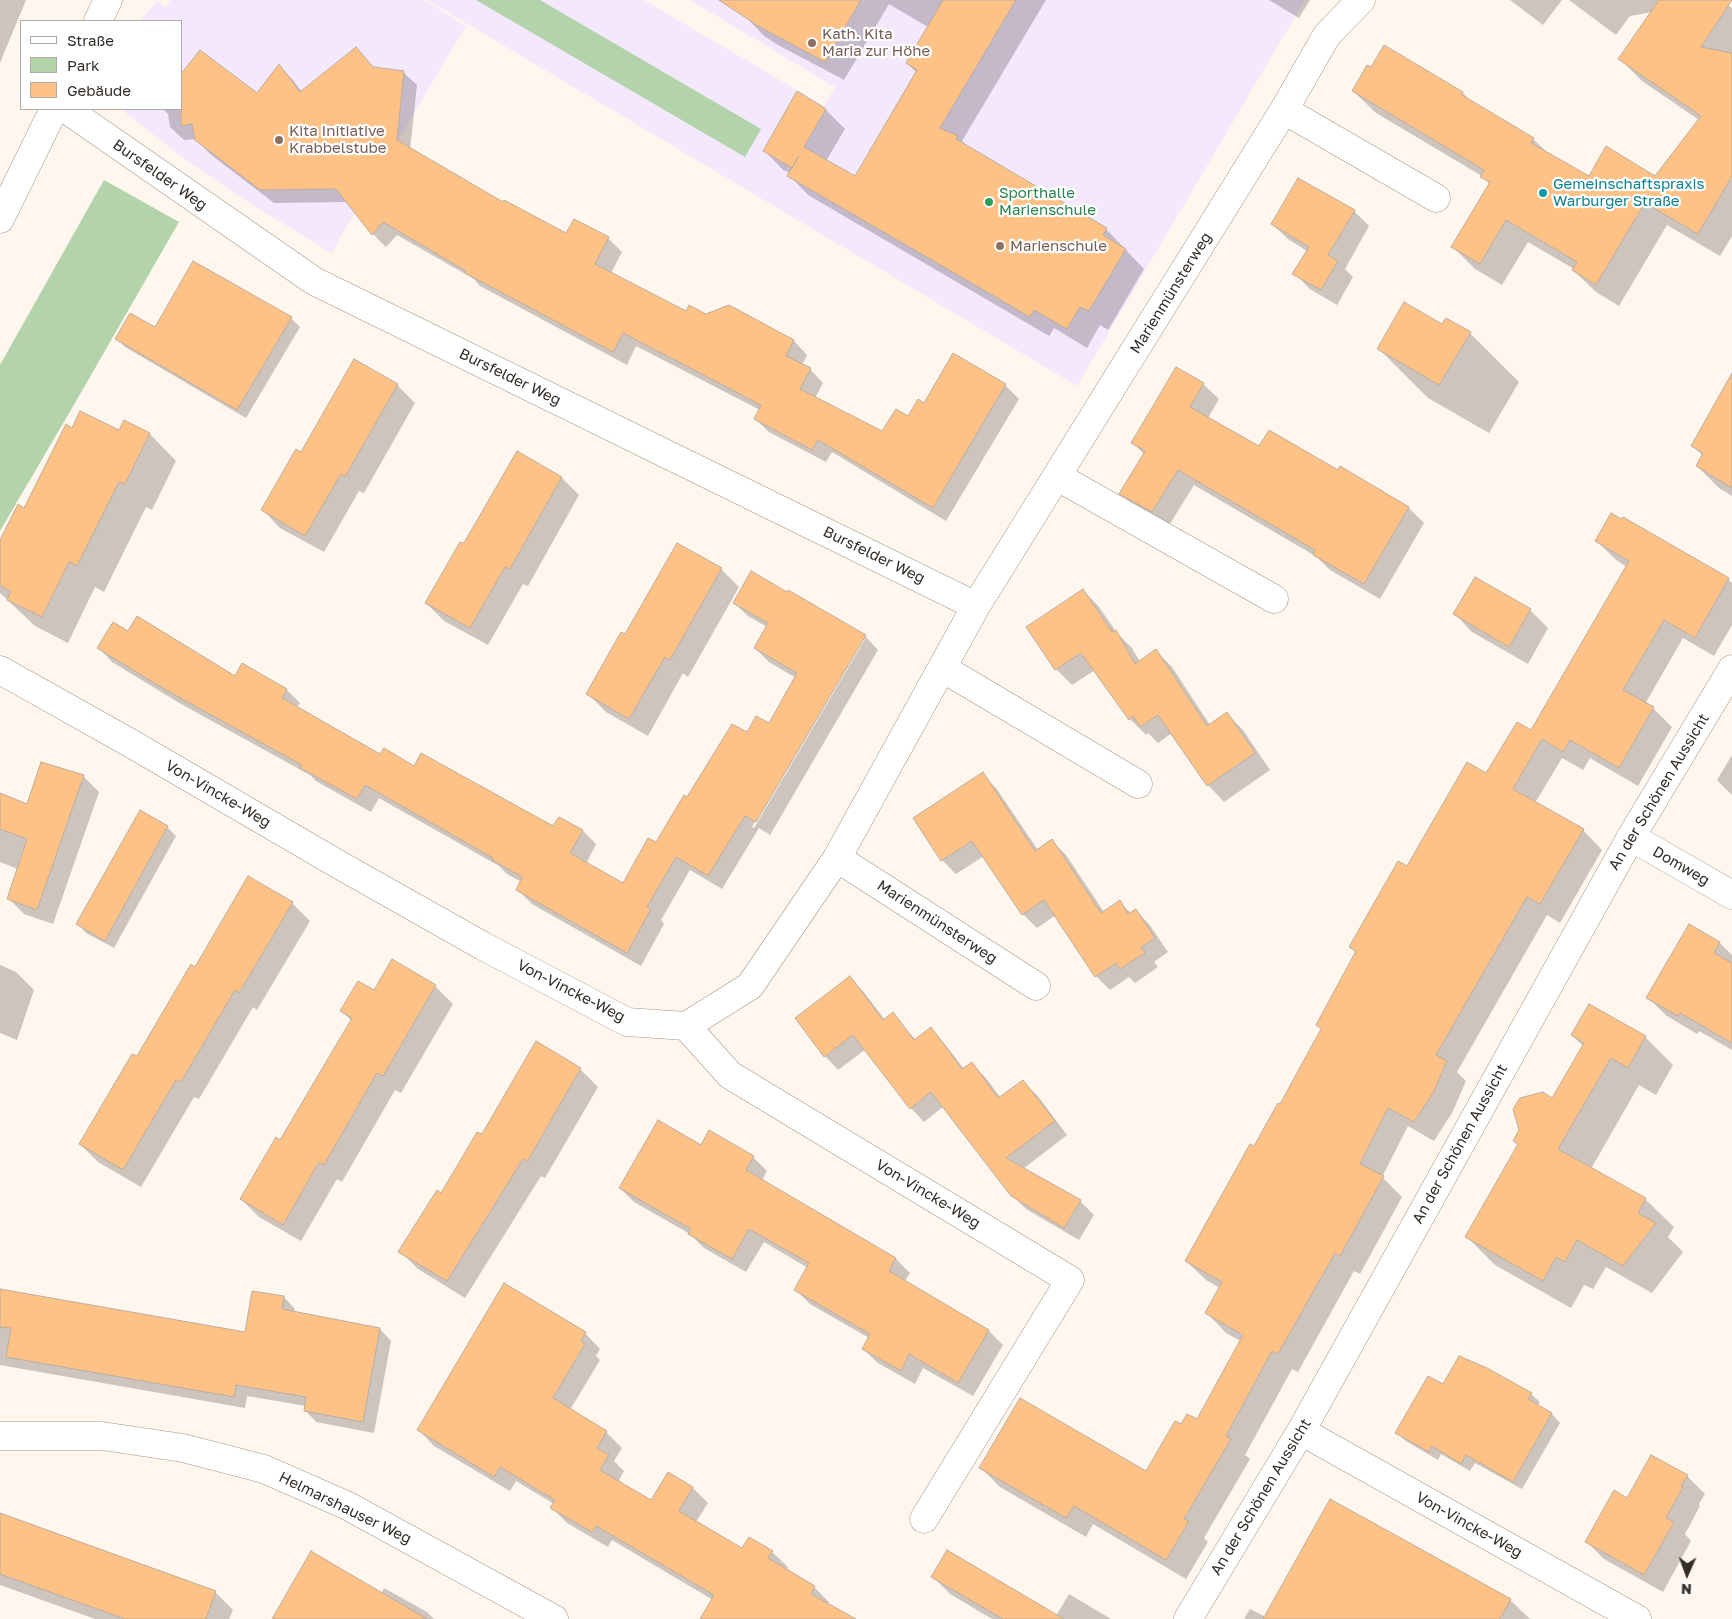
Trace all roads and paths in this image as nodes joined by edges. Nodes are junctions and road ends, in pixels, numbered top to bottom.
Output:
1 (108, 0) edge
2 (1361, 0) edge
3 (98, 20) edge
4 (54, 110) edge
5 (67, 110) edge
6 (1284, 110) junction
7 (1436, 198) dead end
8 (0, 219) edge
9 (1058, 476) junction
10 (1274, 599) dead end
11 (976, 606) junction
12 (942, 668) junction
13 (1732, 669) edge
14 (0, 670) edge
15 (1138, 784) dead end
16 (1631, 837) junction
17 (837, 858) junction
18 (1732, 895) edge
19 (1036, 986) dead end
20 (686, 1026) junction
21 (1302, 1431) junction
22 (0, 1436) edge
23 (924, 1519) dead end
24 (554, 1619) edge
25 (1188, 1619) edge
26 (1637, 1619) edge

1 - 3 street
2 - 6 street, Marienmünsterweg
4 - 8 street
5 - 11 street, Bursfelder Weg
6 - 7 street
6 - 9 street, Marienmünsterweg
9 - 10 street
9 - 11 street, Marienmünsterweg
11 - 12 street, Marienmünsterweg
12 - 15 street
12 - 17 street, Marienmünsterweg
13 - 16 street, An der Schönen Aussicht
14 - 20 street, Von-Vincke-Weg
16 - 18 street, Domweg
16 - 21 street, An der Schönen Aussicht
17 - 19 street, Marienmünsterweg
17 - 20 street, Marienmünsterweg
20 - 23 street, Von-Vincke-Weg
21 - 25 street, An der Schönen Aussicht
21 - 26 street, Von-Vincke-Weg
22 - 24 street, Helmarshauser Weg

